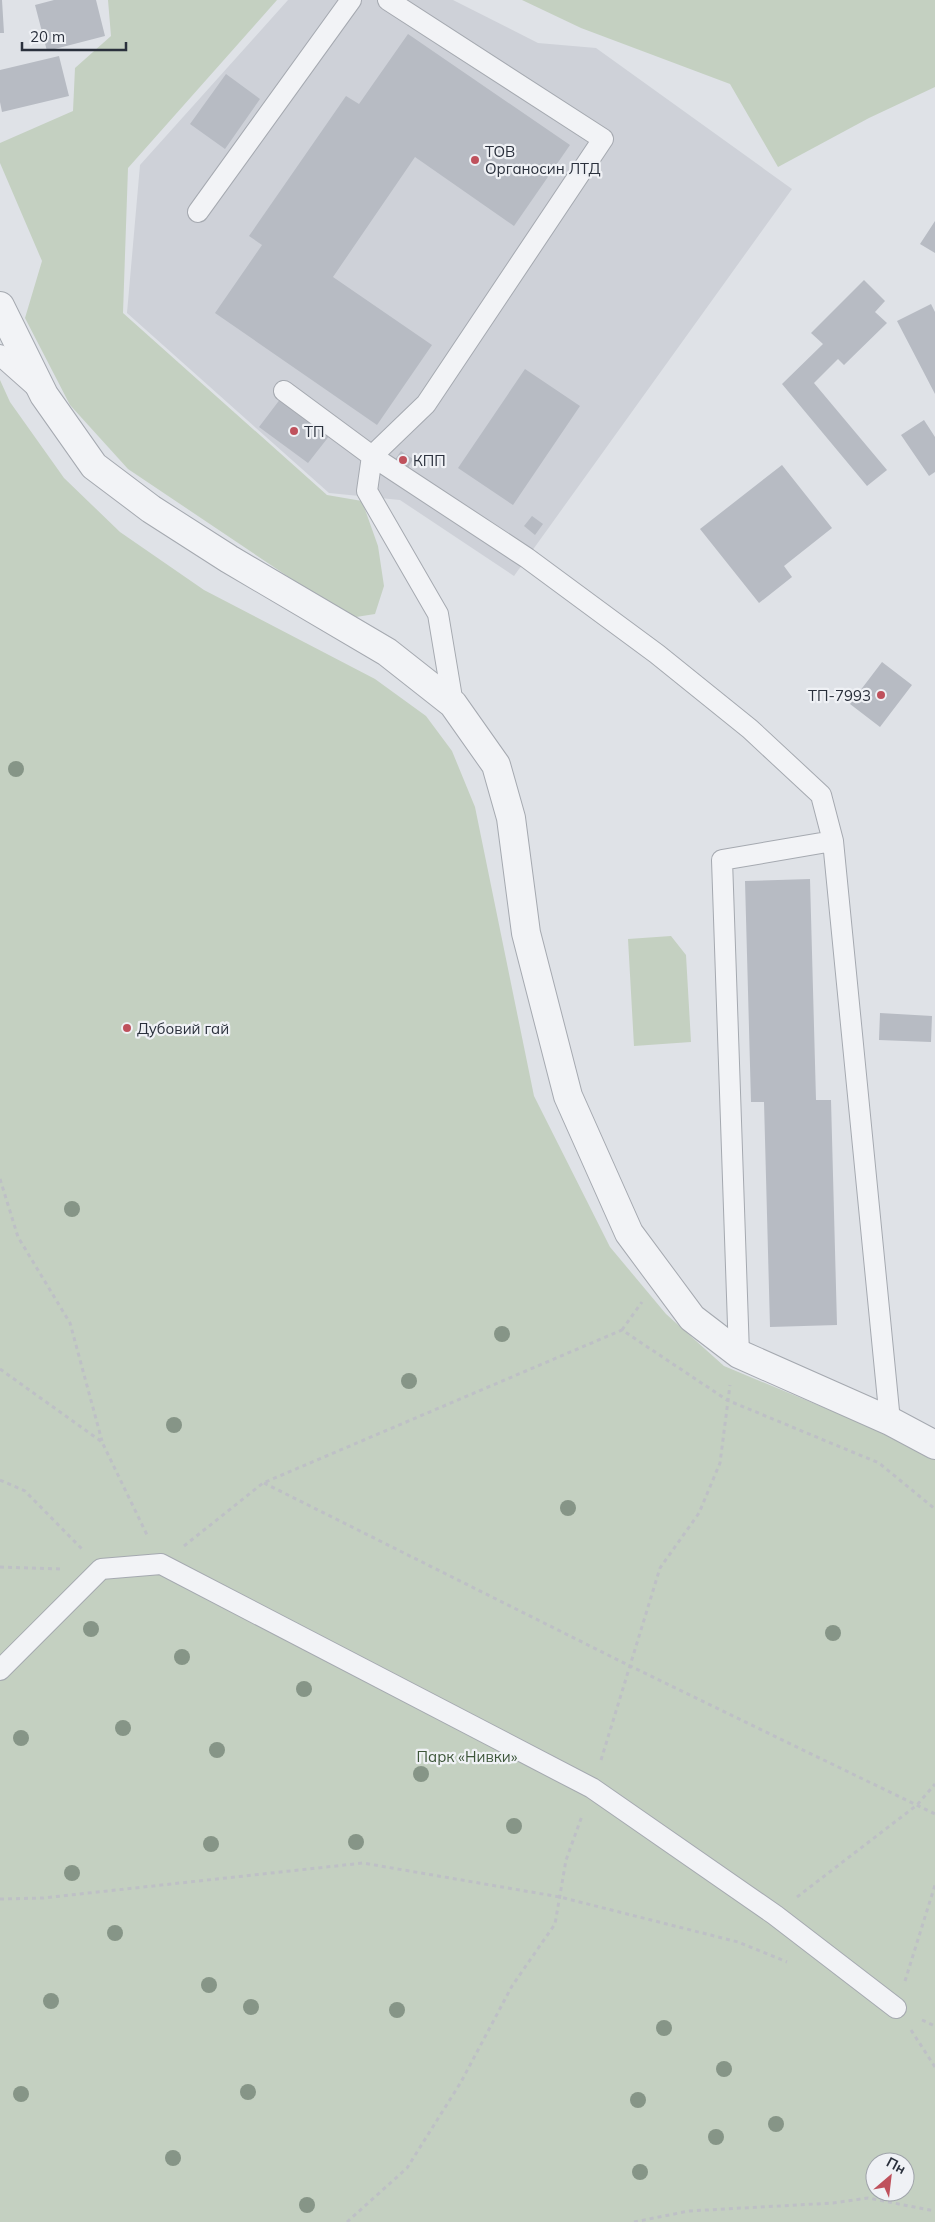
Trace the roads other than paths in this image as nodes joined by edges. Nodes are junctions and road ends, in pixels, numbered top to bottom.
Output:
1 (351, 0) edge
2 (388, 0) edge
3 (198, 212) dead end
4 (0, 306) edge
5 (0, 355) edge
6 (284, 391) dead end
7 (44, 395) junction
8 (372, 456) junction
9 (453, 704) junction
10 (833, 841) junction
11 (739, 1354) junction
12 (890, 1421) junction
13 (935, 1445) edge
14 (0, 1670) edge
15 (896, 2008) road end

1 - 3 lane
2 - 8 lane
4 - 7 street
5 - 7 lane
6 - 8 lane
7 - 9 street
8 - 9 lane
8 - 10 lane
9 - 11 street
10 - 11 lane
10 - 12 lane
11 - 12 street
12 - 13 street
14 - 15 lane

